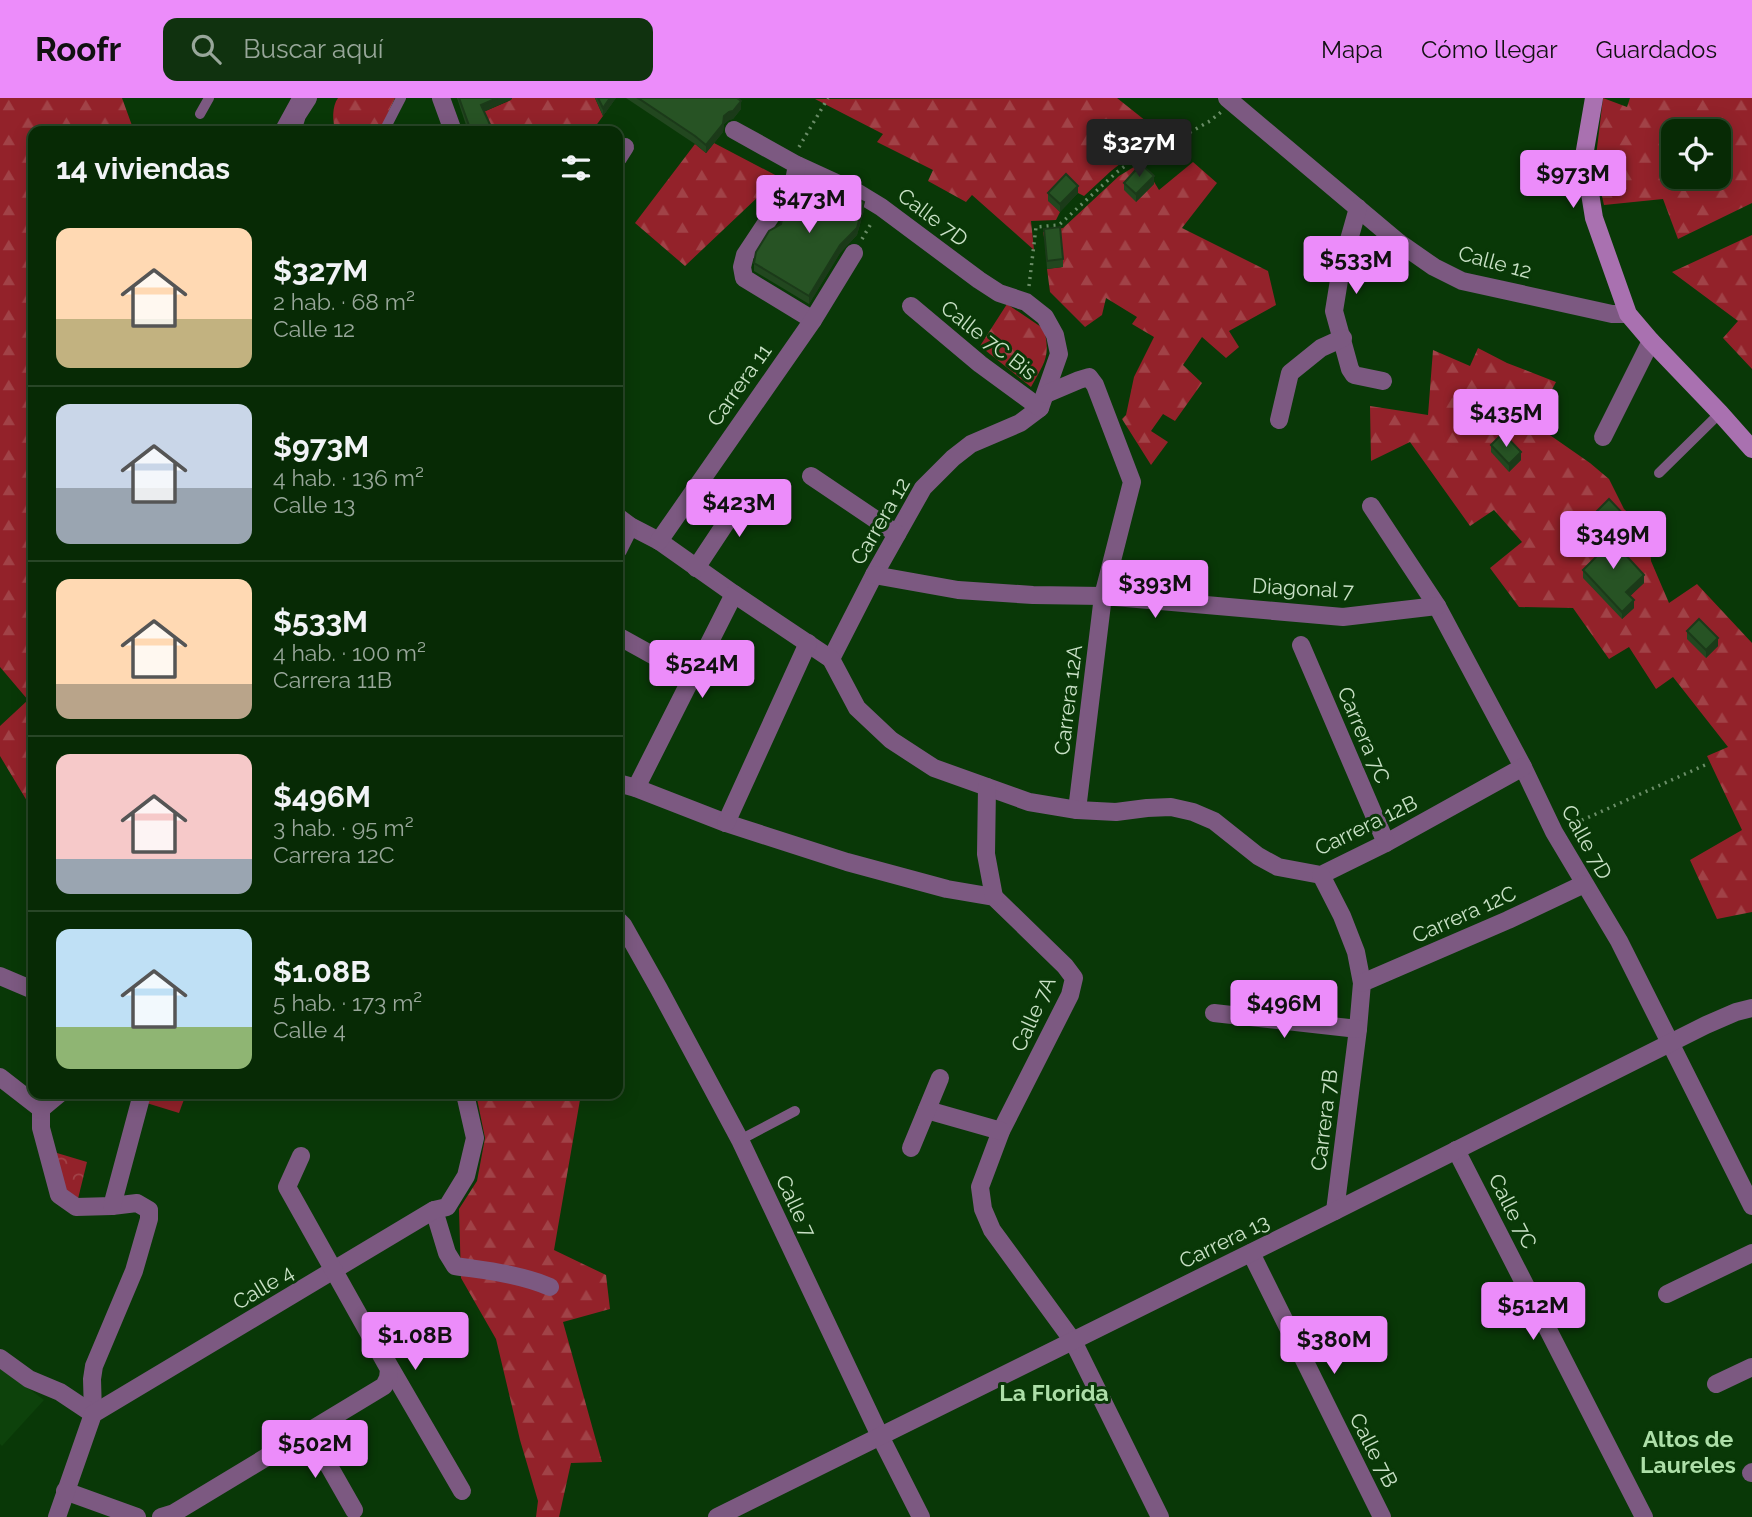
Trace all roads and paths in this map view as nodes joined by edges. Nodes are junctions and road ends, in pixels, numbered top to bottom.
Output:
1 (209, 98) edge
2 (298, 98) edge
3 (307, 98) edge
4 (401, 98) edge
5 (828, 98) edge
6 (1594, 98) edge
7 (439, 99) edge
8 (1230, 100) edge
9 (200, 114) dead end
10 (282, 126) edge
11 (294, 126) edge
12 (387, 126) edge
13 (451, 126) edge
14 (734, 130) dead end
15 (794, 163) junction
16 (881, 207) junction
17 (1358, 208) junction
18 (854, 253) joint
19 (1026, 302) junction
20 (911, 306) dead end
21 (1629, 314) junction
22 (813, 320) junction
23 (1343, 338) junction
24 (1651, 341) junction
25 (1383, 381) dead end
26 (1043, 401) junction
27 (1720, 413) junction
28 (1279, 420) dead end
29 (1603, 437) dead end
30 (1752, 449) edge
31 (1659, 473) dead end
32 (811, 476) dead end
33 (749, 488) dead end
34 (1371, 506) dead end
35 (624, 522) edge
36 (897, 534) junction
37 (659, 541) junction
38 (696, 568) junction
39 (874, 575) junction
40 (734, 594) junction
41 (1104, 596) junction
42 (1437, 606) junction
43 (623, 639) edge
44 (808, 643) junction
45 (1301, 645) dead end
46 (831, 659) junction
47 (692, 677) junction
48 (1705, 765) dead end
49 (1523, 767) junction
50 (623, 784) edge
51 (636, 788) junction
52 (987, 788) junction
53 (1077, 810) junction
54 (726, 823) junction
55 (1554, 832) junction
56 (1386, 842) junction
57 (1321, 875) junction
58 (1584, 884) junction
59 (994, 897) junction
60 (623, 925) edge
61 (0, 976) edge
62 (1362, 983) junction
63 (28, 988) edge
64 (1752, 1009) edge
65 (1214, 1013) dead end
66 (1358, 1029) junction
67 (1670, 1043) junction
68 (0, 1077) edge
69 (940, 1078) dead end
70 (53, 1099) edge
71 (141, 1099) edge
72 (466, 1099) edge
73 (40, 1109) junction
74 (927, 1110) junction
75 (795, 1111) dead end
76 (1002, 1131) junction
77 (740, 1140) junction
78 (911, 1148) dead end
79 (1456, 1150) junction
80 (301, 1156) dead end
81 (112, 1206) junction
82 (1752, 1206) edge
83 (435, 1210) junction
84 (1335, 1211) junction
85 (1251, 1253) junction
86 (1752, 1253) edge
87 (334, 1271) junction
88 (550, 1287) dead end
89 (1667, 1294) dead end
90 (1073, 1340) junction
91 (0, 1359) edge
92 (1752, 1367) edge
93 (1716, 1384) dead end
94 (93, 1414) junction
95 (309, 1431) junction
96 (880, 1436) junction
97 (65, 1491) junction
98 (462, 1491) dead end
99 (354, 1510) dead end
100 (57, 1517) edge
101 (137, 1517) edge
102 (161, 1517) edge
103 (717, 1517) edge
104 (920, 1517) edge
105 (1160, 1517) edge
106 (1382, 1517) edge
107 (1644, 1517) edge

1 - 9 lane
2 - 10 lane
3 - 11 street
4 - 12 lane
5 - 15 path
6 - 21 main road
7 - 13 street
8 - 17 street, Calle 12
8 - 19 path
14 - 15 street, Calle 7D
15 - 16 street, Calle 7D
15 - 22 street
16 - 18 path
16 - 19 street, Calle 7D
17 - 21 street, Calle 12
17 - 23 street
18 - 22 street, Carrera 11
19 - 26 street, Calle 7D
20 - 26 street, Calle 7C Bis
21 - 24 main road
22 - 37 street, Carrera 11
23 - 25 street
23 - 28 street
24 - 27 main road
24 - 29 street
26 - 36 street, Carrera 12
26 - 41 street, Carrera 12
27 - 30 main road
27 - 31 lane
32 - 36 street
33 - 38 street
34 - 42 street, Calle 7D
35 - 37 street
36 - 39 street, Carrera 12
37 - 38 street
38 - 40 street
39 - 41 street, Diagonal 7
39 - 46 street, Carrera 12
40 - 44 street
40 - 47 street
41 - 42 street, Diagonal 7
41 - 53 street, Carrera 12A
42 - 49 street, Calle 7D
43 - 47 street
44 - 46 street
44 - 54 street
45 - 56 street, Carrera 7C
46 - 52 street, Carrera 12B
47 - 51 street
48 - 55 path
49 - 55 street, Calle 7D
49 - 56 street, Carrera 12B
50 - 51 street
51 - 54 street
52 - 53 street, Carrera 12B
52 - 59 street
53 - 57 street, Carrera 12B
54 - 59 street
55 - 58 street, Calle 7D
56 - 57 street, Carrera 12B
57 - 62 street, Carrera 7B
58 - 62 street, Carrera 12C
58 - 67 street, Calle 7D
59 - 76 street, Calle 7A
60 - 77 street, Calle 7
61 - 63 street
62 - 66 street, Carrera 7B
64 - 67 street, Carrera 13
65 - 66 street
66 - 84 street, Carrera 7B
67 - 79 street, Carrera 13
67 - 82 street, Calle 7D
68 - 73 street
69 - 74 street
70 - 73 street
71 - 81 street
72 - 83 street, Calle 4
73 - 81 street
74 - 76 street
74 - 78 street
75 - 77 lane
76 - 90 street, Calle 7A
77 - 96 street, Calle 7
79 - 84 street, Carrera 13
79 - 107 street, Calle 7C
80 - 87 street
81 - 94 street
83 - 87 street, Calle 4
83 - 88 street
84 - 85 street, Carrera 13
85 - 90 street, Carrera 13
85 - 106 street, Calle 7B
86 - 89 street
87 - 94 street, Calle 4
87 - 95 street
87 - 98 street
90 - 96 street, Carrera 13
90 - 105 street, Calle 7A
91 - 94 street
92 - 93 street
94 - 97 street
95 - 99 street
95 - 102 street
96 - 103 street, Carrera 13
96 - 104 street, Calle 7
97 - 100 street
97 - 101 street

